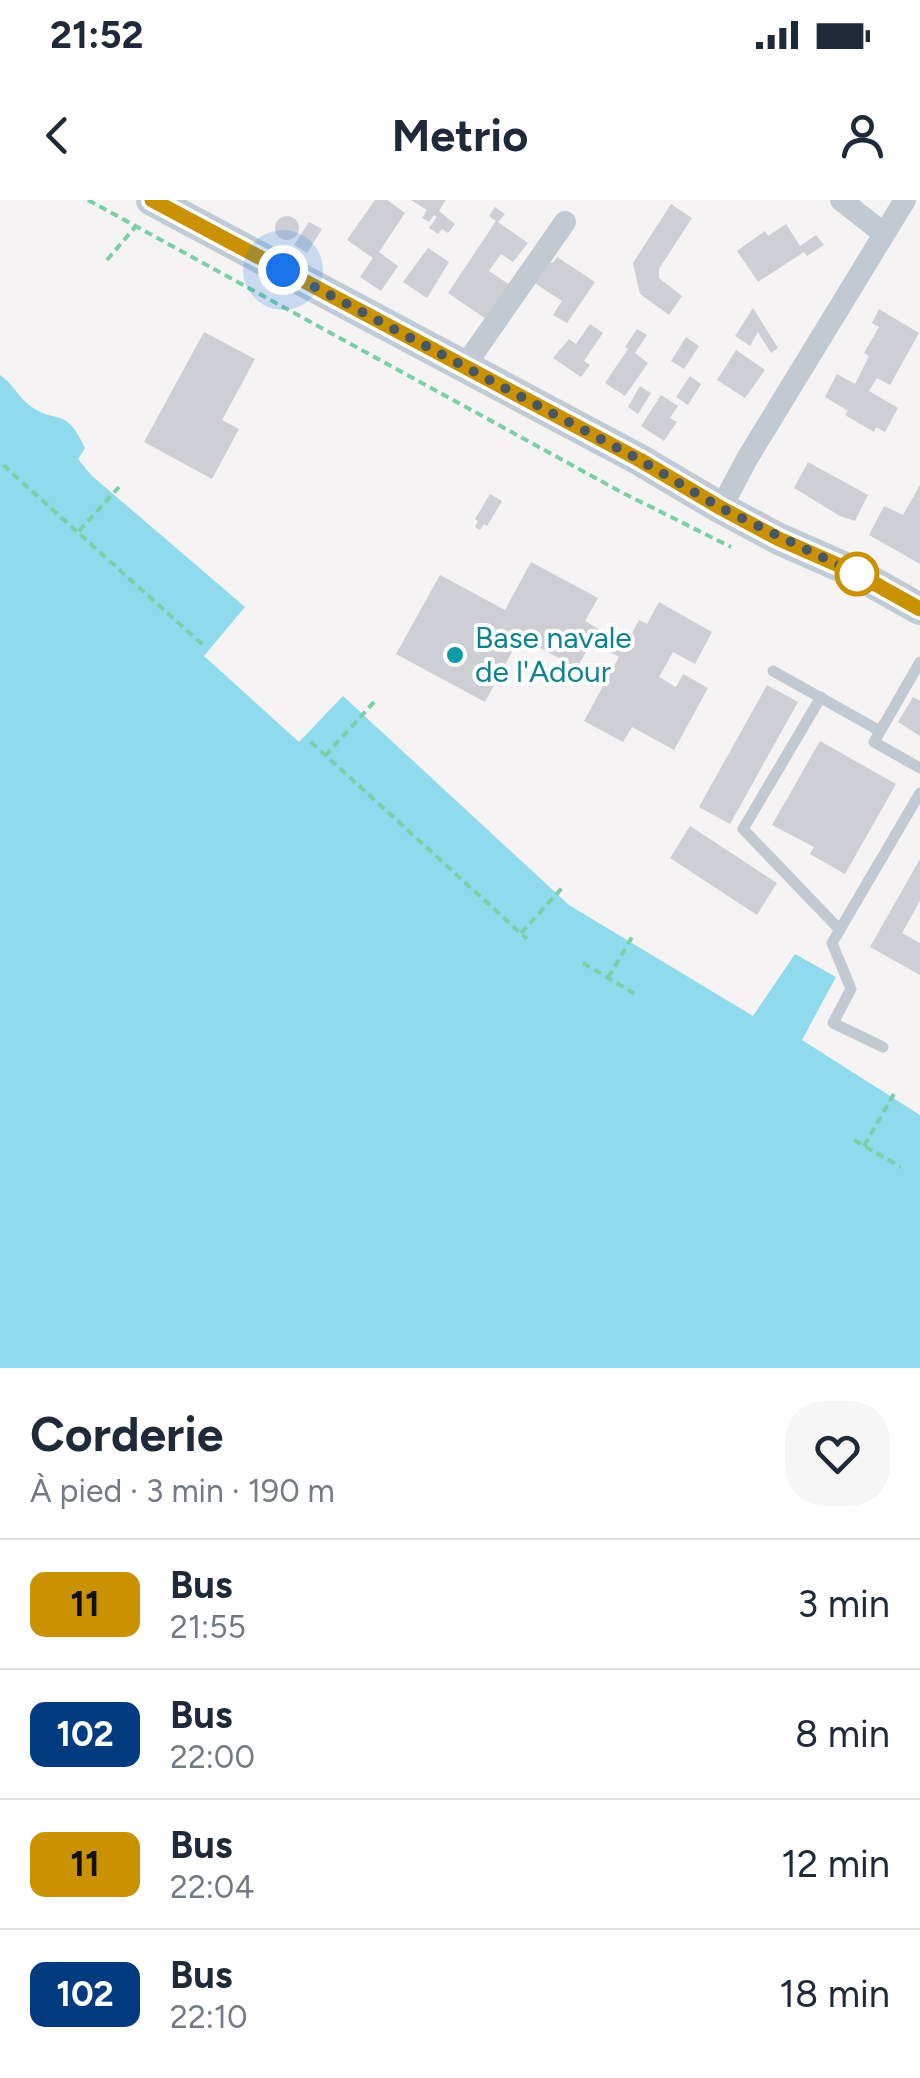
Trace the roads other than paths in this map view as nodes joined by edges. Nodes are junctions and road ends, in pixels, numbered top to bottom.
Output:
1 (841, 200) edge
2 (904, 200) edge
3 (144, 213) edge
4 (565, 222) dead end
5 (882, 233) junction
6 (464, 368) junction
7 (721, 508) junction
8 (920, 609) edge
9 (920, 662) edge
10 (773, 670) dead end
11 (820, 697) junction
12 (880, 731) junction
13 (920, 768) edge
14 (920, 794) edge
15 (840, 930) junction
16 (883, 1047) dead end

1 - 5 street
2 - 5 street
3 - 6 main road
4 - 6 street
5 - 7 street
6 - 7 main road
7 - 8 main road
9 - 12 lane
10 - 11 lane
11 - 12 lane
11 - 15 lane
12 - 13 lane
14 - 15 lane
15 - 16 lane

